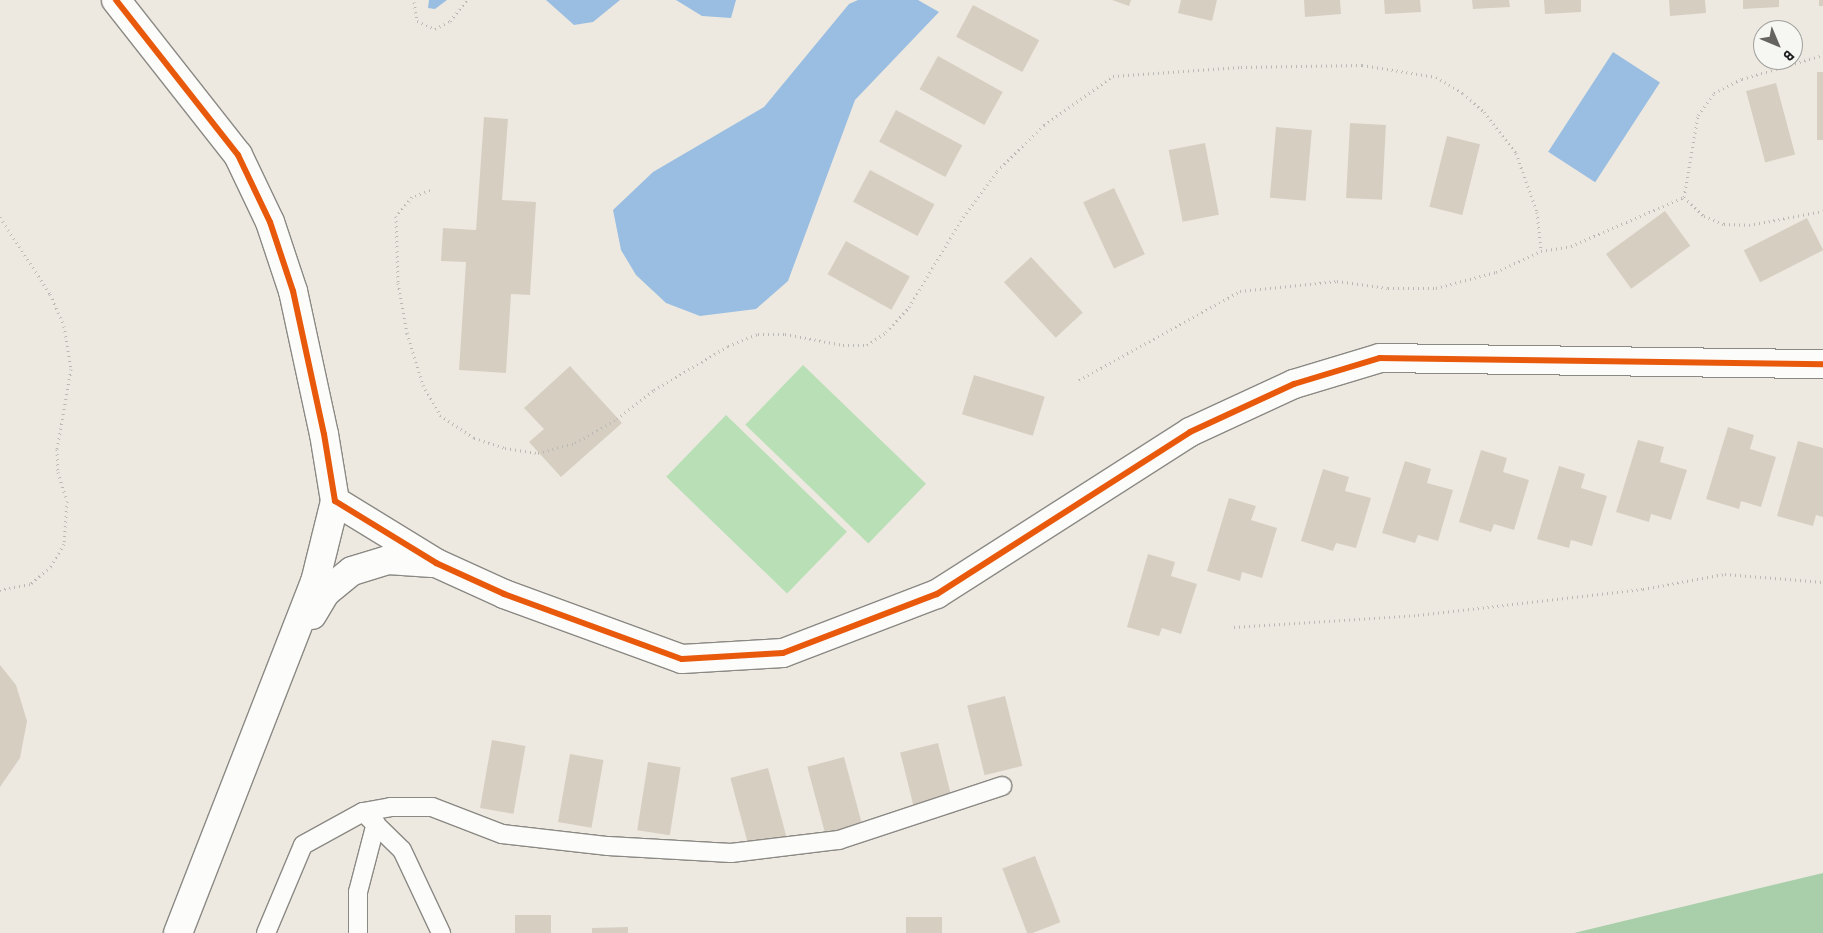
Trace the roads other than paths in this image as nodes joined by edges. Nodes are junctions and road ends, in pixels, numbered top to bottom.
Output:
1 (116, 0) edge
2 (1823, 364) edge
3 (335, 501) junction
4 (436, 564) junction
5 (287, 655) junction
6 (1002, 786) dead end
7 (369, 818) junction
8 (178, 933) edge
9 (266, 933) edge
10 (358, 933) edge
11 (442, 933) edge

1 - 3 street
2 - 4 street
3 - 4 street
3 - 5 street
4 - 5 street
5 - 8 street
6 - 7 lane
7 - 9 lane
7 - 10 lane
7 - 11 lane

